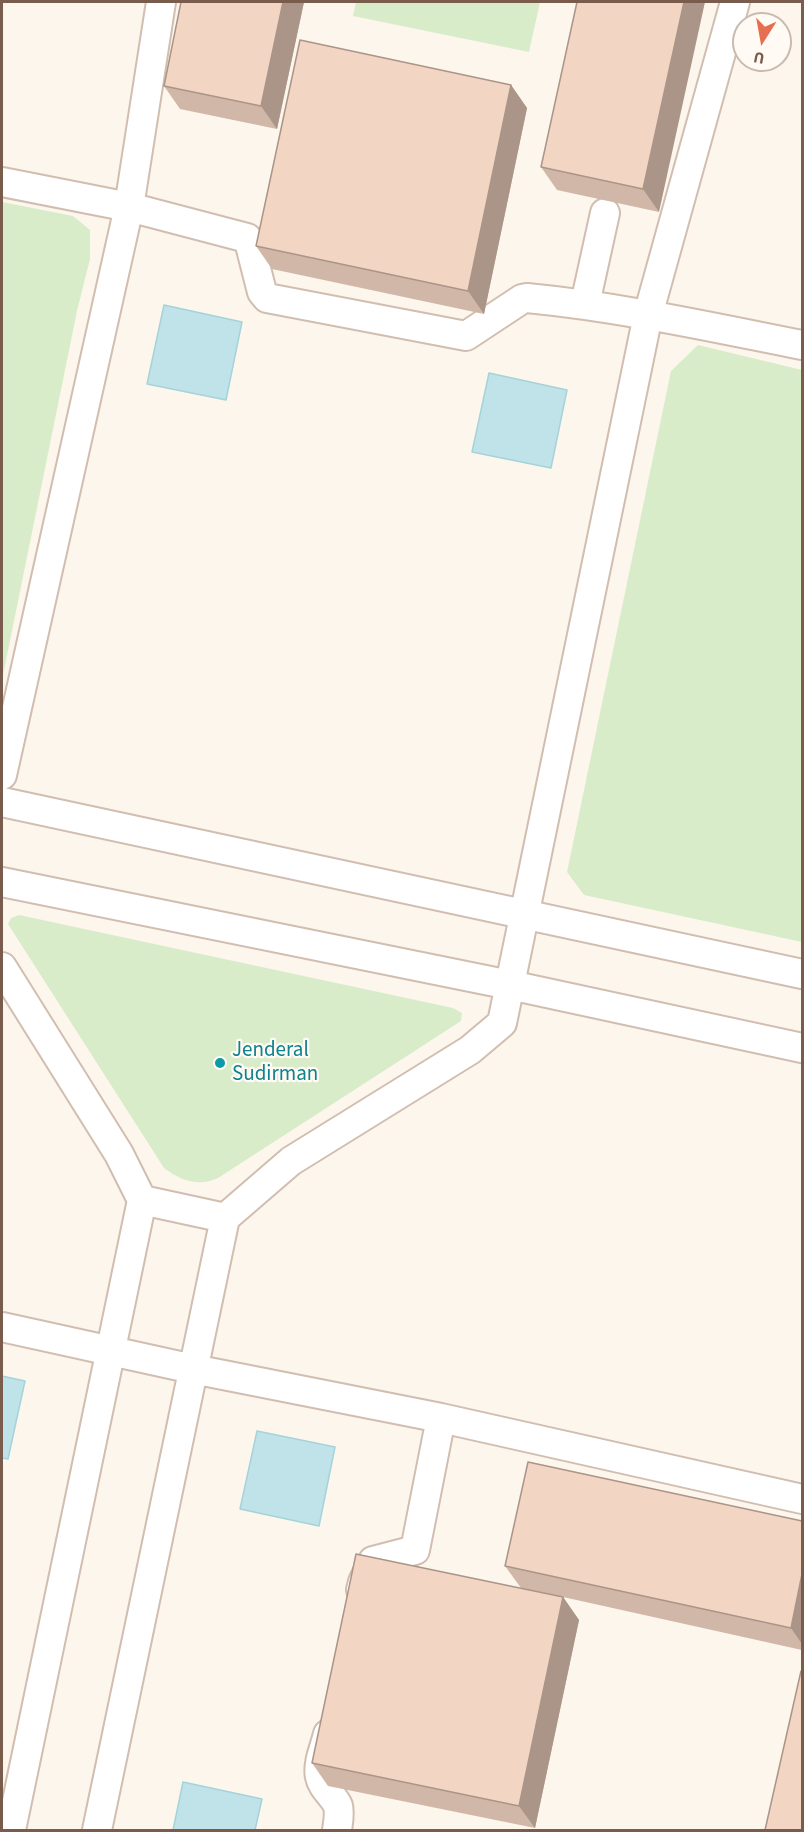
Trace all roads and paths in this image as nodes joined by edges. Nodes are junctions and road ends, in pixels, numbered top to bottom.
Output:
1 (161, 2) edge
2 (735, 2) edge
3 (2, 182) edge
4 (129, 207) junction
5 (605, 213) dead end
6 (585, 304) junction
7 (648, 315) junction
8 (802, 345) edge
9 (2, 774) edge
10 (2, 802) edge
11 (2, 882) edge
12 (524, 914) junction
13 (2, 967) edge
14 (802, 974) edge
15 (510, 985) junction
16 (802, 1048) edge
17 (142, 1200) junction
18 (225, 1218) junction
19 (2, 1327) edge
20 (111, 1351) junction
21 (193, 1369) junction
22 (441, 1418) junction
23 (802, 1498) edge
24 (356, 1615) edge
25 (332, 1714) edge
26 (11, 1830) edge
27 (97, 1830) edge
28 (337, 1830) edge

1 - 4 lane
2 - 7 lane
3 - 4 lane
4 - 6 lane
4 - 9 lane
5 - 6 lane
6 - 7 lane
7 - 8 lane
7 - 12 lane
10 - 12 lane
11 - 15 lane
12 - 14 lane
12 - 15 lane
13 - 17 lane
15 - 16 lane
15 - 18 lane
17 - 18 lane
17 - 20 lane
18 - 21 lane
19 - 20 lane
20 - 21 lane
20 - 26 lane
21 - 22 lane
21 - 27 lane
22 - 23 lane
22 - 24 lane
25 - 28 lane

